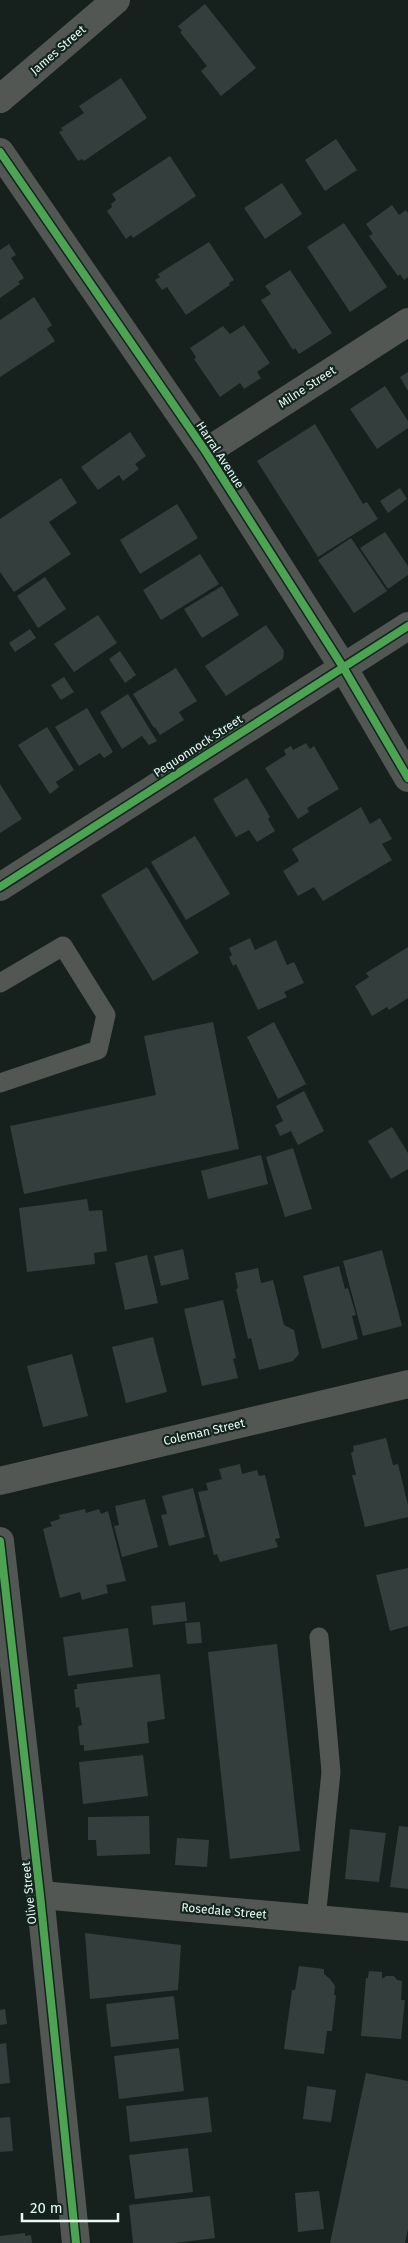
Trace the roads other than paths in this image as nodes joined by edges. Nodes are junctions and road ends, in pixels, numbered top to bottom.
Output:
1 (116, 0) edge
2 (0, 99) edge
3 (0, 152) edge
4 (408, 322) edge
5 (206, 452) junction
6 (408, 626) edge
7 (343, 667) junction
8 (408, 778) edge
9 (0, 887) edge
10 (0, 983) edge
11 (0, 1083) edge
12 (408, 1384) edge
13 (0, 1480) edge
14 (0, 1541) edge
15 (319, 1637) dead end
16 (40, 1894) junction
17 (316, 1919) junction
18 (408, 1927) edge
19 (76, 2243) edge

1 - 2 street, James Street
3 - 5 street, Harral Avenue
4 - 5 street, Milne Street
5 - 7 street, Harral Avenue
6 - 7 street, Pequonnock Street
7 - 8 street, Harral Avenue
7 - 9 street, Pequonnock Street
10 - 11 lane
12 - 13 street, Coleman Street
14 - 16 street, Olive Street
15 - 17 lane
16 - 17 street, Rosedale Street
16 - 19 street, Olive Street
17 - 18 street, Rosedale Street

